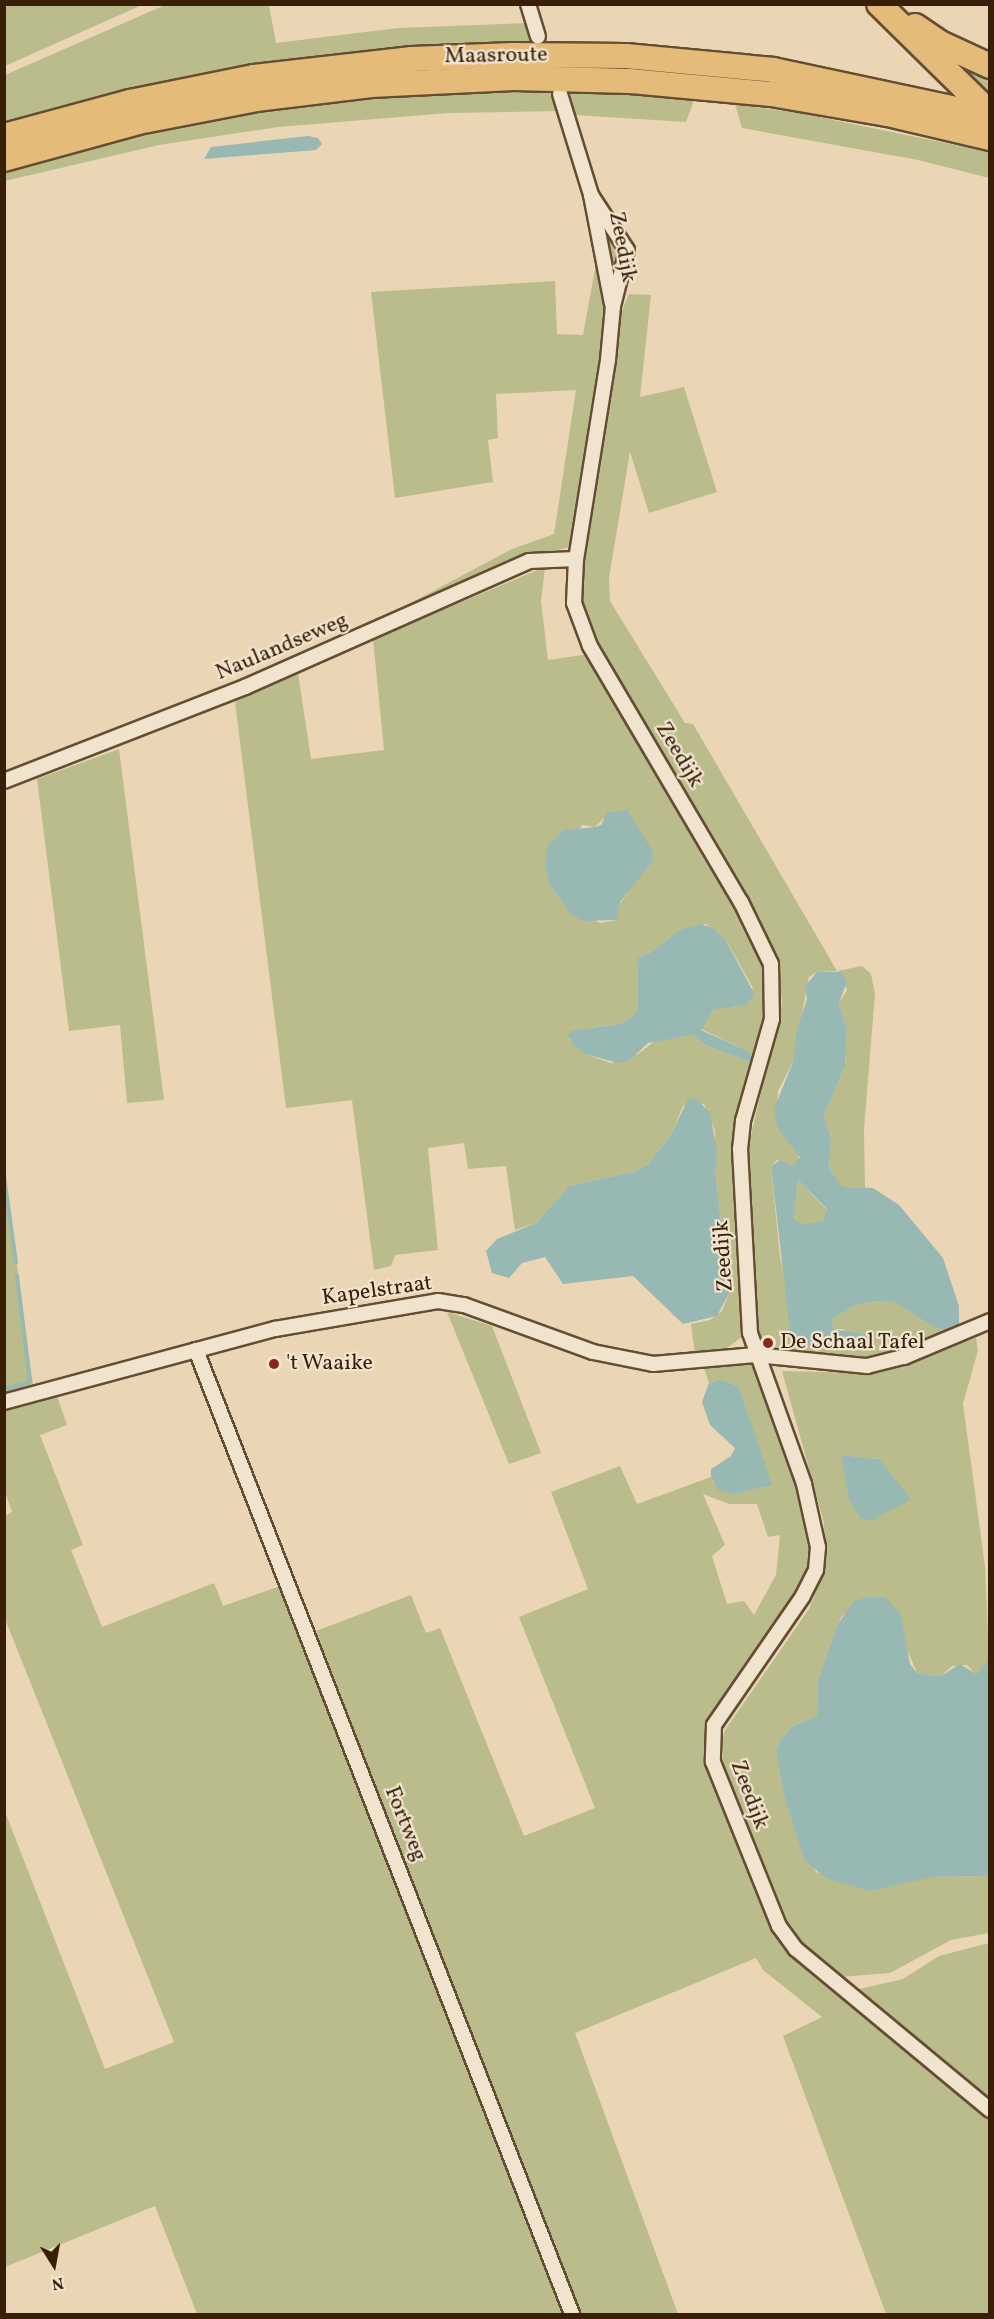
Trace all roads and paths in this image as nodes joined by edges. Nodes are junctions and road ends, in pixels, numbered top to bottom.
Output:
1 (528, 4) edge
2 (879, 4) edge
3 (884, 4) edge
4 (538, 37) dead end
5 (990, 66) edge
6 (560, 94) dead end
7 (988, 126) edge
8 (4, 136) edge
9 (4, 159) edge
10 (591, 195) junction
11 (613, 306) junction
12 (576, 559) junction
13 (4, 781) edge
14 (990, 1321) edge
15 (196, 1350) junction
16 (756, 1355) junction
17 (4, 1401) edge
18 (990, 2110) edge
19 (572, 2314) edge

1 - 4 street
2 - 7 highway
3 - 5 highway
6 - 10 street, Zeedijk
7 - 8 highway, Maasroute
7 - 9 highway, Maasroute
10 - 11 street, Zeedijk
10 - 11 street, Zeedijk
11 - 12 street, Zeedijk
12 - 13 street, Naulandseweg
12 - 16 street, Zeedijk
14 - 16 street, Kapelstraat
15 - 16 street, Kapelstraat
15 - 17 street, Kapelstraat
15 - 19 street, Fortweg
16 - 18 street, Zeedijk

